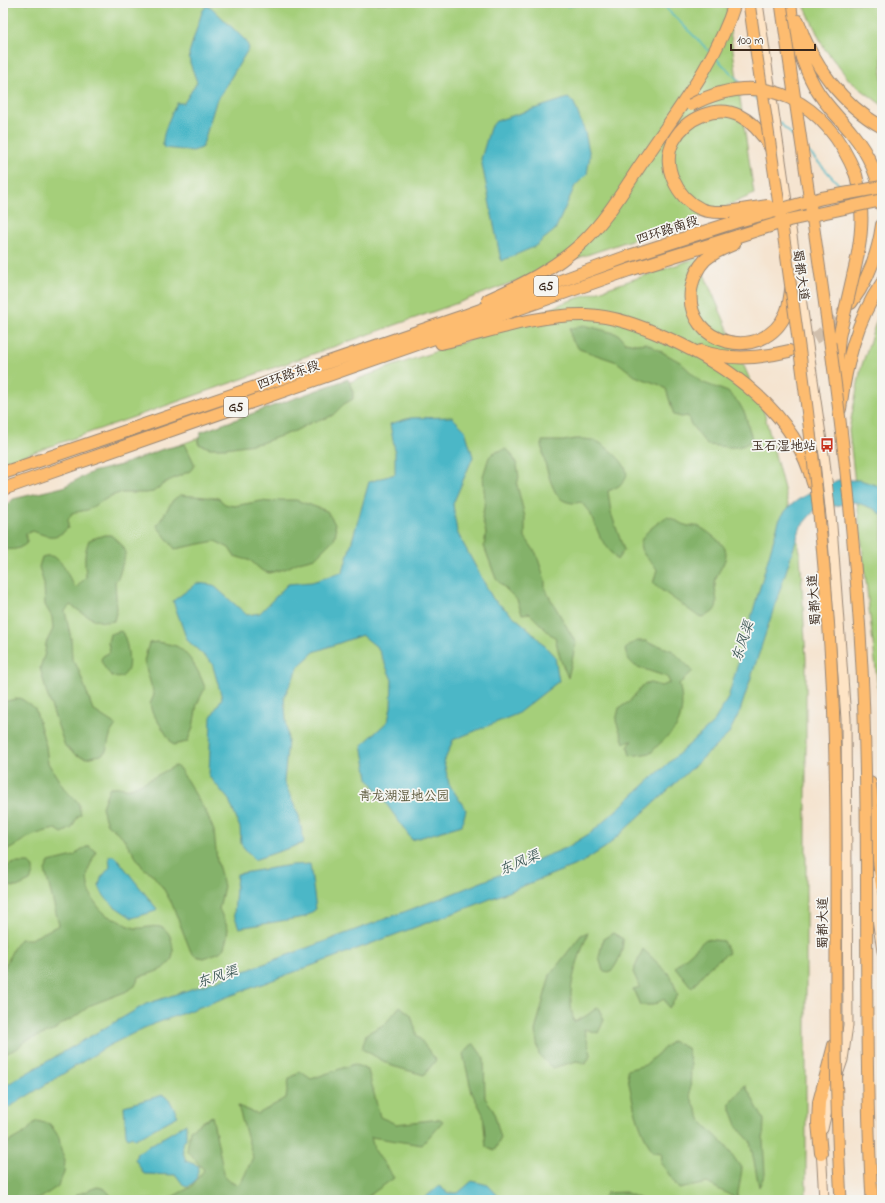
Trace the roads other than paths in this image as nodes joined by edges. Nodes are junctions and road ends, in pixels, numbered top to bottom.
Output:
1 (735, 3) edge
2 (749, 3) edge
3 (753, 3) edge
4 (758, 3) edge
5 (776, 3) edge
6 (780, 3) edge
7 (791, 3) edge
8 (667, 126) junction
9 (882, 128) edge
10 (773, 151) junction
11 (882, 187) edge
12 (882, 200) edge
13 (882, 206) edge
14 (731, 217) junction
15 (882, 225) edge
16 (736, 239) junction
17 (792, 282) junction
18 (882, 283) edge
19 (851, 303) tunnel mouth
20 (468, 321) junction
21 (685, 346) junction
22 (383, 349) junction
23 (789, 351) tunnel mouth
24 (840, 410) junction
25 (843, 460) junction
26 (816, 462) junction
27 (3, 473) edge
28 (3, 489) edge
29 (849, 524) junction
30 (828, 526) junction
31 (882, 886) edge
32 (882, 951) edge
33 (821, 1153) joint
34 (824, 1200) edge
35 (841, 1200) edge
36 (872, 1200) edge

1 - 8 highway
2 - 35 highway, 蜀都大道, bridge
3 - 10 highway
4 - 26 main road
5 - 25 main road
6 - 36 highway, 蜀都大道, bridge
7 - 9 highway
7 - 13 highway
8 - 20 highway
8 - 24 highway, bridge
10 - 14 highway
10 - 17 highway
11 - 14 highway, 四环路南段 / G5, bridge
12 - 16 highway, G5, bridge
14 - 20 highway, 四环路南段 / G5
15 - 19 highway
16 - 17 highway
16 - 20 highway, G5
17 - 26 highway
18 - 24 highway
20 - 21 highway
20 - 22 highway, 四环路东段 / G5
20 - 22 highway
21 - 23 highway
21 - 26 highway
22 - 27 highway, 四环路东段 / G5
22 - 28 highway, 四环路东段 / G5
24 - 25 highway
25 - 29 highway, bridge
26 - 30 highway, bridge
26 - 30 main road
29 - 31 highway
29 - 32 main road
30 - 33 highway
33 - 34 main road

